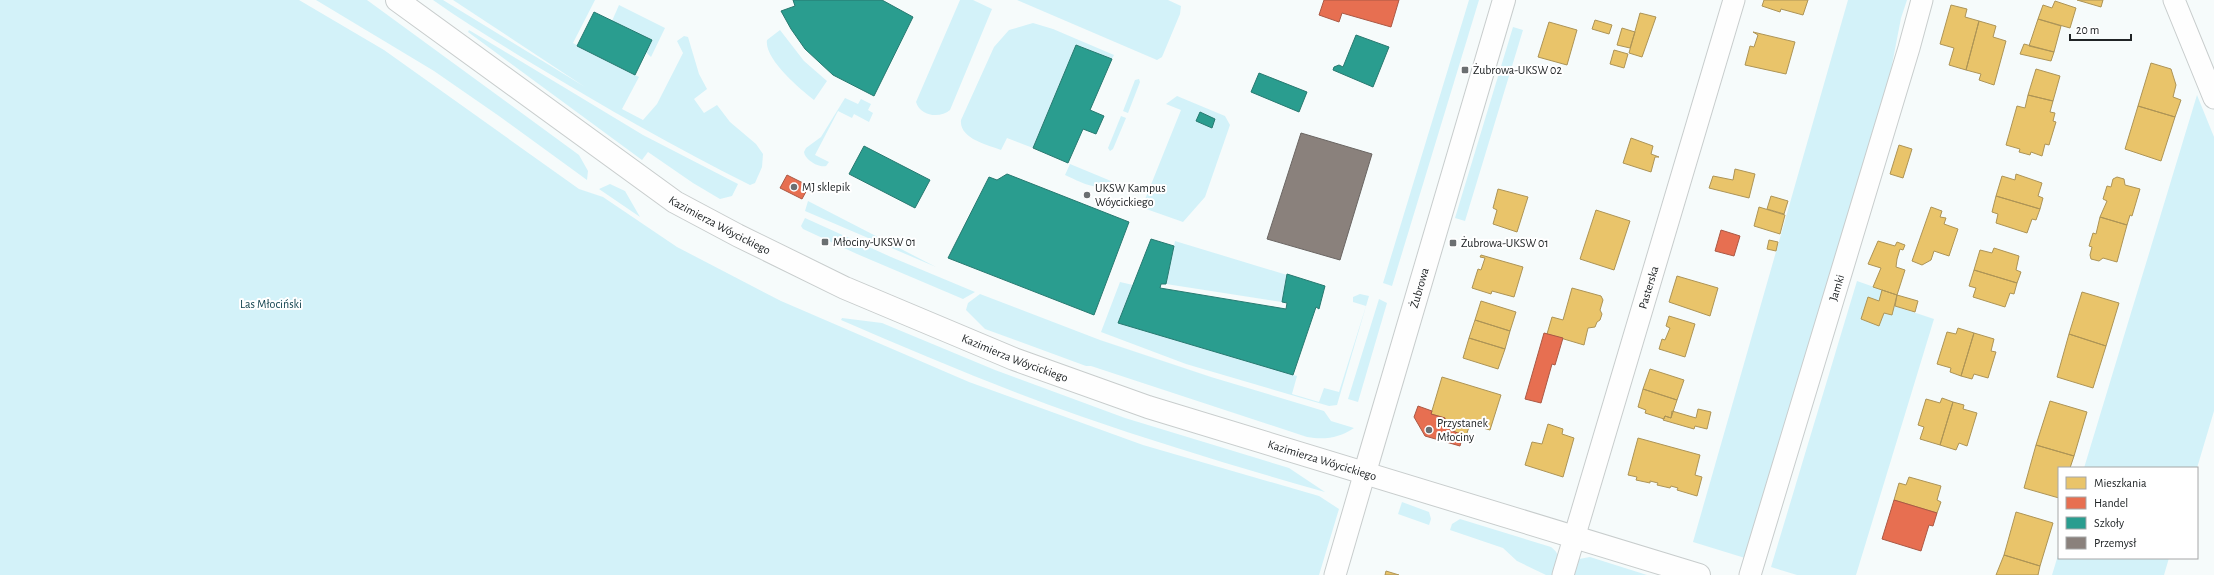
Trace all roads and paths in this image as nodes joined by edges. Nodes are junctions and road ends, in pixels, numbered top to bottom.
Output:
1 (397, 0) edge
2 (1504, 0) edge
3 (1734, 0) edge
4 (1922, 0) edge
5 (2174, 0) edge
6 (2214, 98) edge
7 (1365, 472) junction
8 (1575, 536) junction
9 (1335, 575) edge
10 (1563, 575) edge
11 (1699, 575) edge
12 (1750, 575) edge

1 - 7 street, Kazimierza Wóycickiego
2 - 7 street, Żubrowa
3 - 8 street, Pasterska
4 - 12 street, Jamki
5 - 6 street
7 - 8 street, Kazimierza Wóycickiego
7 - 9 street, Żubrowa
8 - 10 street, Pasterska
8 - 11 street, Kazimierza Wóycickiego

